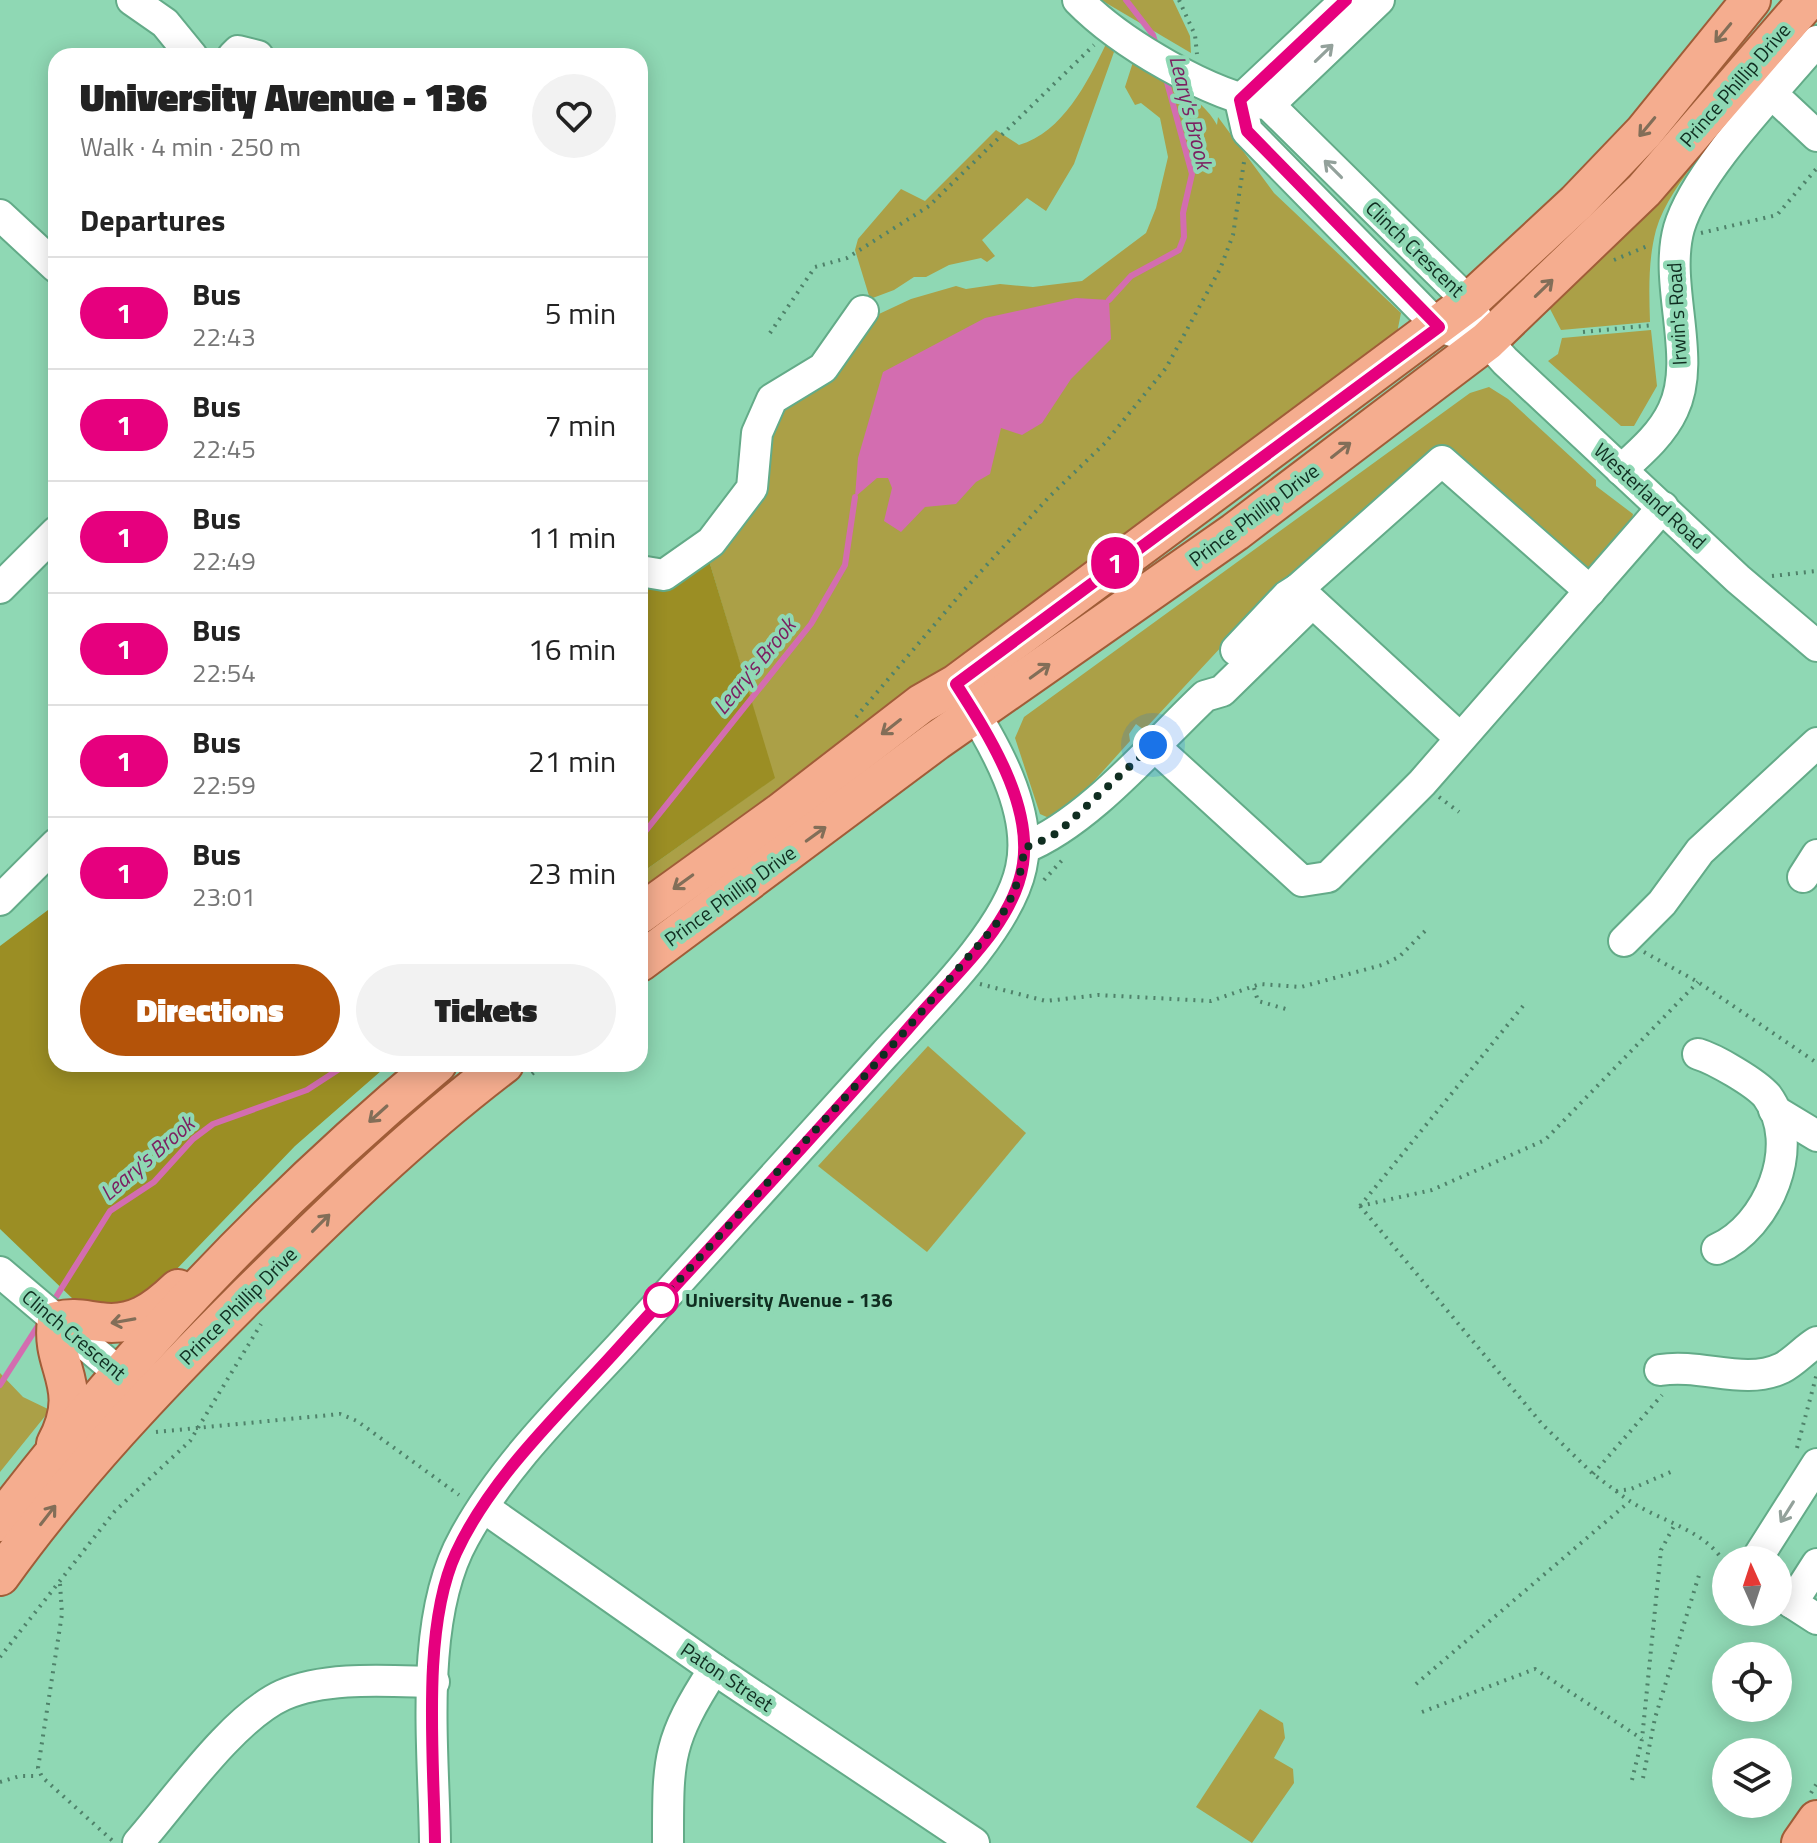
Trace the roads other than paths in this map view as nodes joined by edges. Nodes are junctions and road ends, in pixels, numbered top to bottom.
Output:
1 (1078, 0) edge
2 (1346, 0) edge
3 (1379, 0) edge
4 (1751, 0) edge
5 (1808, 0) edge
6 (148, 4) edge
7 (1817, 41) edge
8 (185, 48) edge
9 (1772, 94) junction
10 (1254, 103) junction
11 (1817, 136) edge
12 (0, 215) edge
13 (48, 260) edge
14 (1469, 302) junction
15 (863, 311) dead end
16 (1439, 327) junction
17 (1487, 341) junction
18 (1621, 470) junction
19 (1663, 507) junction
20 (48, 540) edge
21 (648, 572) edge
22 (0, 588) edge
23 (1590, 591) junction
24 (1305, 596) junction
25 (1817, 646) edge
26 (966, 699) junction
27 (1460, 738) junction
28 (1817, 743) edge
29 (1153, 745) junction
30 (1024, 848) junction
31 (48, 852) edge
32 (0, 900) edge
33 (648, 908) edge
34 (1624, 941) road end
35 (648, 956) edge
36 (1698, 1054) dead end
37 (428, 1072) edge
38 (514, 1072) edge
39 (1774, 1110) junction
40 (1817, 1136) edge
41 (1717, 1249) dead end
42 (214, 1270) junction
43 (8, 1279) edge
44 (57, 1321) junction
45 (1817, 1342) edge
46 (1674, 1368) road end
47 (135, 1386) junction
48 (1807, 1456) edge
49 (48, 1461) junction
50 (471, 1501) junction
51 (0, 1522) edge
52 (1763, 1546) edge
53 (1817, 1564) edge
54 (0, 1576) edge
55 (1792, 1591) edge
56 (1792, 1603) edge
57 (1817, 1619) edge
58 (714, 1669) junction
59 (434, 1682) junction
60 (1817, 1820) edge
61 (138, 1843) edge
62 (435, 1843) edge
63 (668, 1843) edge
64 (974, 1843) edge
65 (1801, 1843) edge

1 - 10 street, Clinch Crescent
2 - 10 street
10 -> 3 street
4 -> 14 main road, Prince Phillip Drive
17 -> 5 main road, Prince Phillip Drive
6 - 8 street
7 - 9 street, Irwin's Road
9 - 11 street
9 - 18 street, Irwin's Road
14 -> 10 street, Clinch Crescent
10 - 16 street, Clinch Crescent
12 - 13 street
14 - 16 main road, Prince Phillip Drive
14 - 17 street, Clinch Crescent
15 - 21 street
16 - 17 street, Clinch Crescent
16 - 26 main road, Prince Phillip Drive
17 - 18 street, Westerland Road
26 -> 17 main road, Prince Phillip Drive
18 - 19 street, Westerland Road
19 - 23 street
19 - 25 street, Westerland Road
20 - 22 street
23 - 24 street
23 - 27 street
24 - 27 street
24 - 29 street
26 - 30 street
26 -> 33 main road, Prince Phillip Drive
35 -> 26 main road, Prince Phillip Drive
27 - 29 street
28 - 34 street
29 - 30 street
30 - 50 street
31 - 32 street
36 - 39 street
37 -> 42 main road, Prince Phillip Drive
47 -> 38 main road, Prince Phillip Drive
39 - 40 street
39 - 41 street
42 -> 44 main road
42 - 47 main road, Prince Phillip Drive
43 - 44 street, Clinch Crescent
44 - 47 street, Clinch Crescent
44 - 49 main road
45 - 46 street
47 - 49 main road, Prince Phillip Drive
54 -> 47 main road, Prince Phillip Drive
48 -> 52 street
49 - 51 main road, Prince Phillip Drive
50 - 58 street, Paton Street
50 - 59 street
53 - 55 street
56 - 57 street
58 - 63 street
58 - 64 street, Paton Street
59 - 61 street
59 - 62 street
60 - 65 main road

